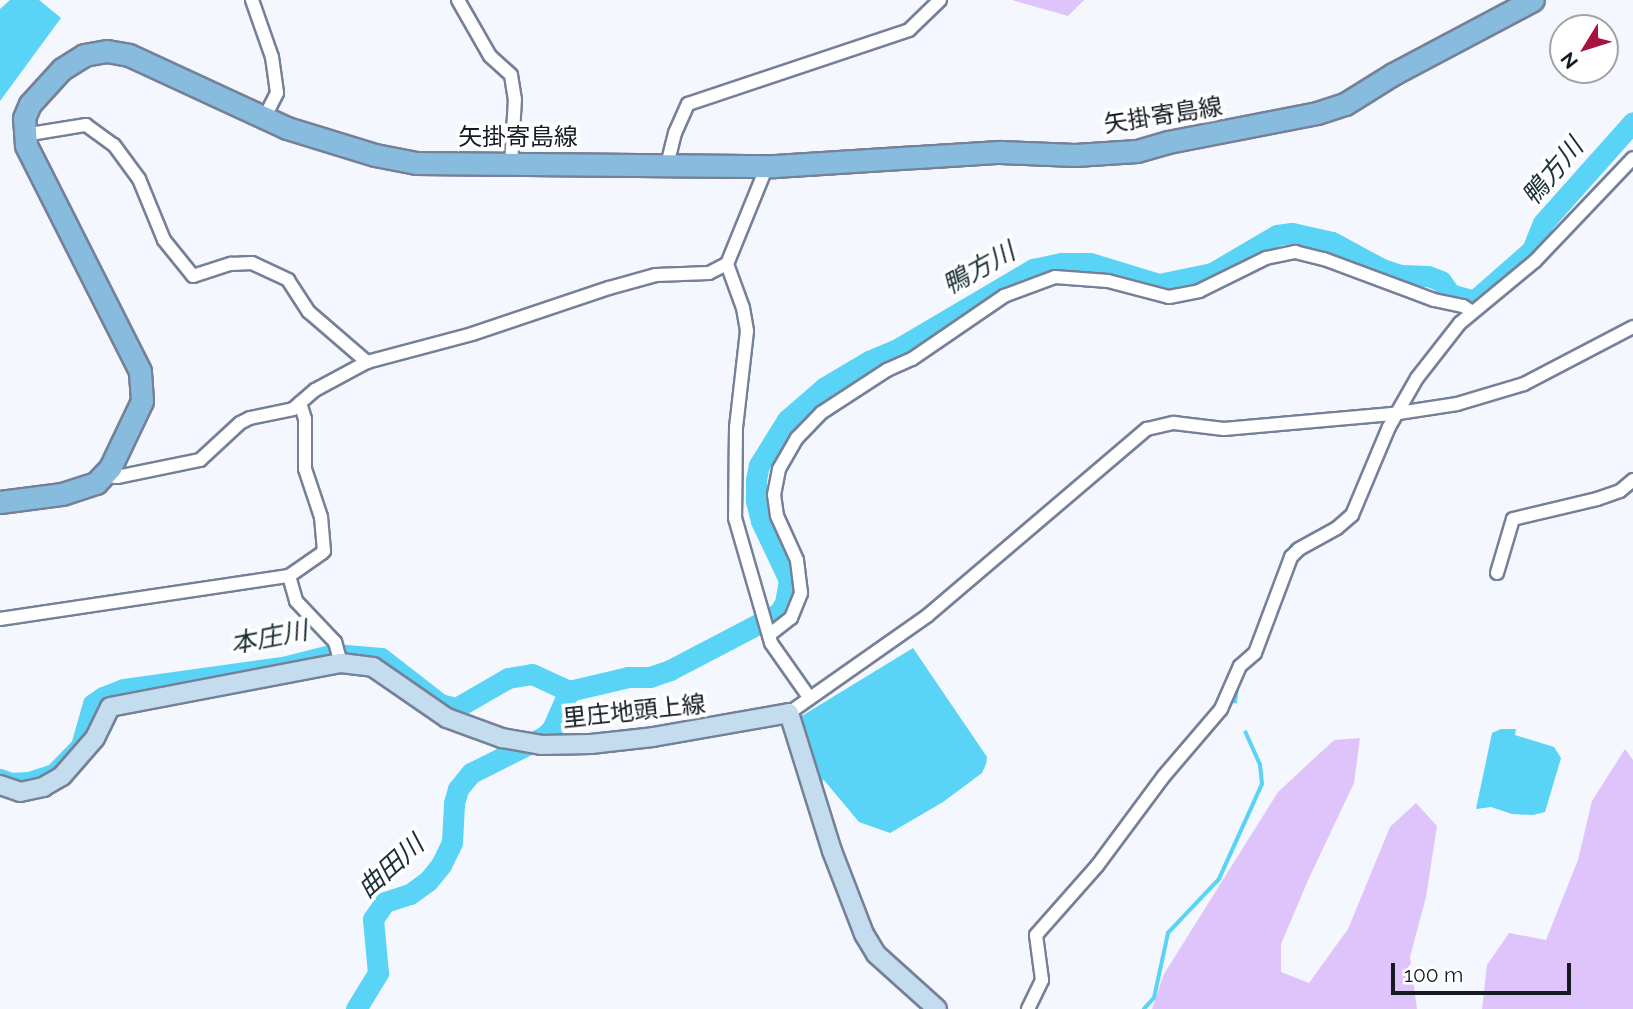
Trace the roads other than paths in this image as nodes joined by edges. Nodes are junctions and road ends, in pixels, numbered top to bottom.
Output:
1 (252, 0) edge
2 (458, 0) edge
3 (940, 0) edge
4 (1533, 0) edge
5 (265, 117) junction
6 (24, 135) junction
7 (1633, 158) edge
8 (667, 164) junction
9 (511, 165) junction
10 (767, 166) junction
11 (727, 264) junction
12 (1468, 309) junction
13 (1633, 327) edge
14 (367, 362) junction
15 (300, 403) junction
16 (1390, 415) junction
17 (105, 476) junction
18 (1633, 480) edge
19 (0, 502) edge
20 (1497, 573) dead end
21 (289, 576) junction
22 (0, 619) edge
23 (768, 631) junction
24 (340, 660) junction
25 (809, 697) junction
26 (789, 713) junction
27 (0, 785) edge
28 (937, 1009) edge
29 (1028, 1009) edge

1 - 5 street
2 - 9 street
3 - 8 street
4 - 10 main road, 矢掛寄島線
5 - 6 main road, 矢掛寄島線
5 - 9 main road, 矢掛寄島線
6 - 14 street
6 - 17 main road
7 - 12 street
8 - 9 main road, 矢掛寄島線
8 - 10 main road, 矢掛寄島線
10 - 11 street
11 - 14 street
11 - 23 street
12 - 16 street
12 - 23 street
13 - 16 street
14 - 15 street
15 - 17 street
15 - 21 street
16 - 25 street
16 - 29 street
17 - 19 main road
18 - 20 street
21 - 22 street
21 - 24 street
23 - 25 street
24 - 26 main road, 里庄地頭上線
24 - 27 main road, 里庄地頭上線
25 - 26 street
26 - 28 main road

